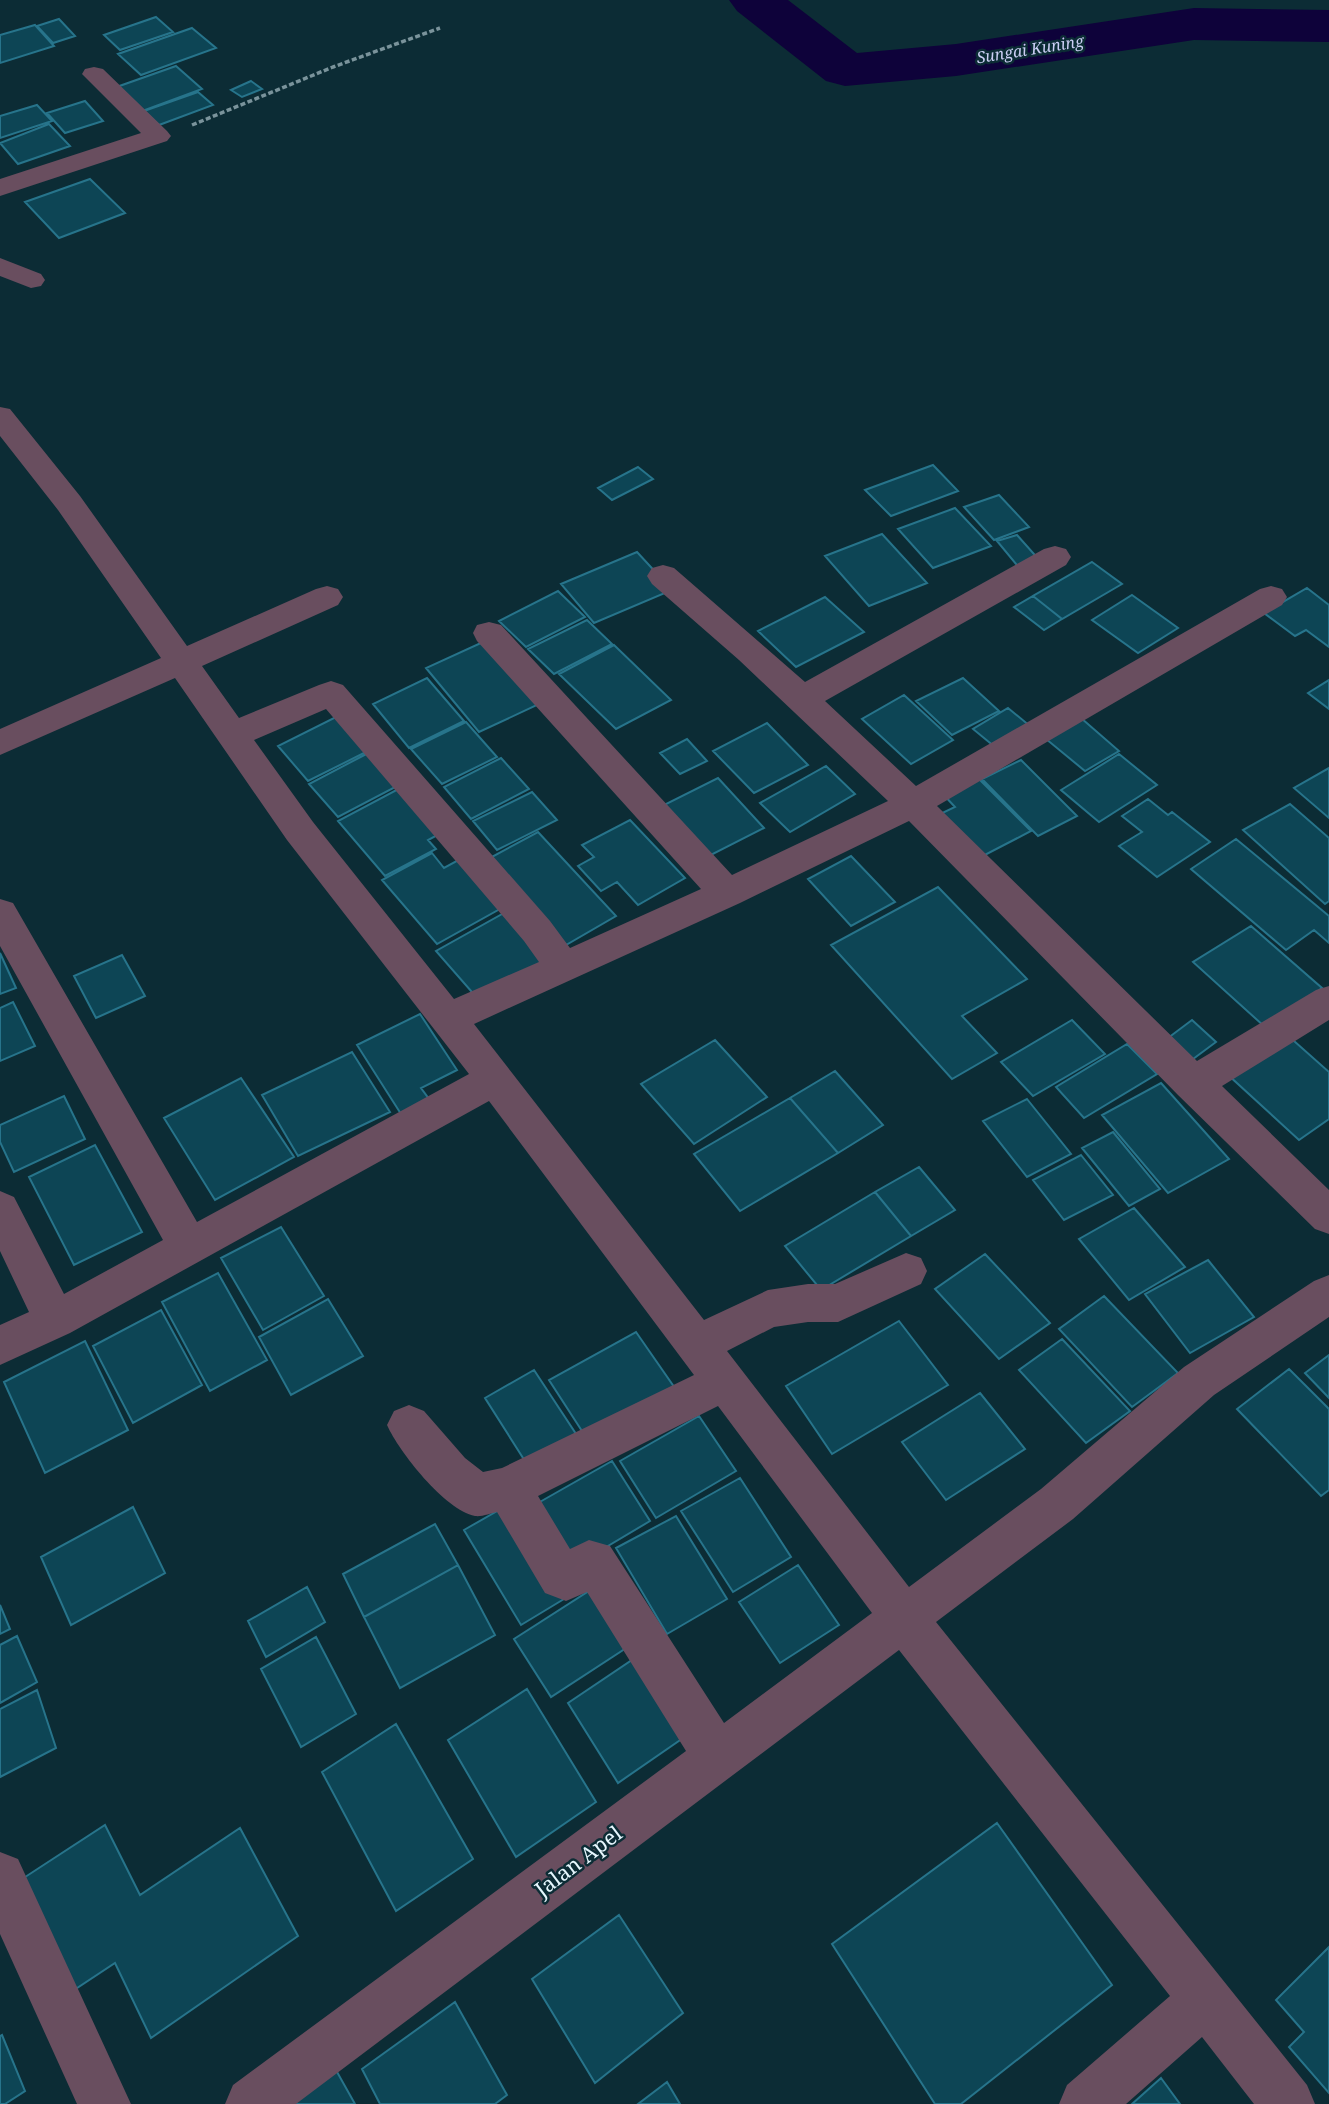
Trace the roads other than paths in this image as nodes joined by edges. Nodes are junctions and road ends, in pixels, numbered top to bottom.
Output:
1 (94, 74) dead end
2 (0, 188) edge
3 (0, 266) edge
4 (31, 280) dead end
5 (0, 416) edge
6 (1055, 557) dead end
7 (663, 576) dead end
8 (327, 597) dead end
9 (1271, 597) dead end
10 (489, 633) dead end
11 (182, 663) junction
12 (802, 699) junction
13 (232, 735) junction
14 (0, 743) edge
15 (915, 803) junction
16 (727, 893) junction
17 (0, 914) edge
18 (564, 968) junction
19 (1329, 1001) edge
20 (447, 1019) junction
21 (495, 1079) junction
22 (1192, 1084) junction
23 (0, 1209) edge
24 (1329, 1216) edge
25 (188, 1245) junction
26 (906, 1272) dead end
27 (1329, 1294) edge
28 (55, 1320) junction
29 (698, 1344) junction
30 (0, 1346) edge
31 (725, 1381) junction
32 (409, 1425) dead end
33 (508, 1488) junction
34 (905, 1618) junction
35 (718, 1757) junction
36 (0, 1877) edge
37 (1205, 2000) junction
38 (104, 2104) edge
39 (252, 2104) edge
40 (1086, 2104) edge
41 (1288, 2104) edge

1 - 2 street
3 - 4 street
5 - 11 street
6 - 12 street
7 - 12 street
8 - 11 street
9 - 15 street
10 - 16 street
11 - 13 street
11 - 14 street
12 - 15 street
13 - 18 street
13 - 20 street
15 - 16 street
15 - 22 street
16 - 18 street
17 - 25 street
18 - 20 street
19 - 22 street
20 - 21 street
21 - 25 street
21 - 29 street
22 - 24 street
23 - 28 street
25 - 28 street
26 - 29 street
27 - 34 street, Jalan Apel
28 - 30 street
29 - 31 street
31 - 33 street
31 - 34 street
32 - 33 street
33 - 35 street
34 - 35 street, Jalan Apel
34 - 37 street
35 - 39 street, Jalan Apel
36 - 38 street
37 - 40 street
37 - 41 street

